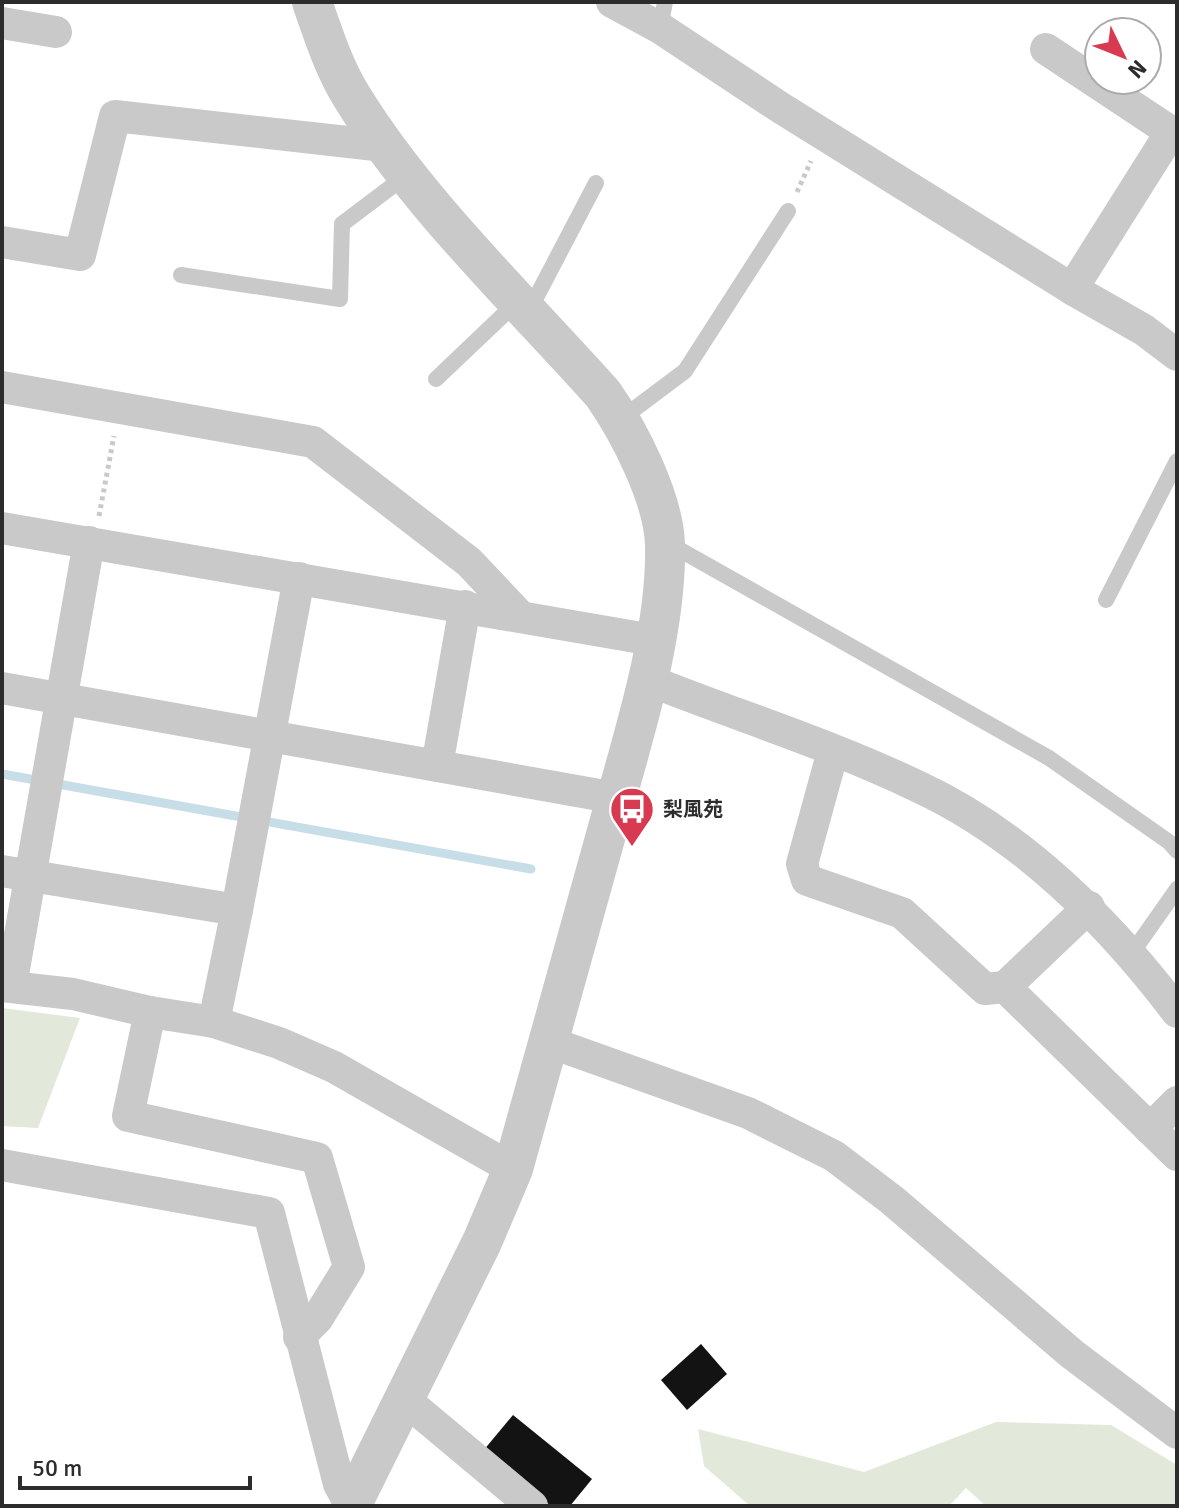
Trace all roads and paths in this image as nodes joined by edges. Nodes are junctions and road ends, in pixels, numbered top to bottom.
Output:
1 (312, 2) edge
2 (612, 2) edge
3 (663, 15) edge
4 (2, 23) edge
5 (56, 32) dead end
6 (1046, 49) dead end
7 (823, 134) junction
8 (396, 160) junction
9 (596, 183) dead end
10 (788, 211) joint
11 (2, 242) edge
12 (181, 275) dead end
13 (1072, 289) junction
14 (524, 305) junction
15 (1177, 355) edge
16 (436, 379) dead end
17 (2, 387) edge
18 (119, 407) junction
19 (621, 419) junction
20 (1177, 461) edge
21 (2, 528) edge
22 (89, 542) junction
23 (665, 542) junction
24 (299, 578) junction
25 (1106, 600) dead end
26 (465, 606) junction
27 (521, 617) junction
28 (653, 640) junction
29 (648, 680) junction
30 (2, 688) edge
31 (64, 699) junction
32 (267, 736) junction
33 (833, 751) junction
34 (437, 766) junction
35 (616, 798) junction
36 (1177, 851) edge
37 (16, 873) edge
38 (1177, 889) edge
39 (1089, 907) junction
40 (237, 910) junction
41 (1132, 953) junction
42 (6, 986) edge
43 (1005, 987) junction
44 (150, 1012) junction
45 (1177, 1012) edge
46 (214, 1022) junction
47 (549, 1042) junction
48 (1177, 1102) edge
49 (1150, 1129) junction
50 (1177, 1155) edge
51 (2, 1165) edge
52 (513, 1169) junction
53 (299, 1337) junction
54 (404, 1399) junction
55 (1177, 1433) edge
56 (351, 1506) edge
57 (532, 1506) edge

1 - 8 street
2 - 3 street
3 - 7 street
4 - 5 street
6 - 13 street
7 - 10 path
7 - 13 street
8 - 11 street
8 - 12 lane
8 - 14 street
9 - 14 lane
10 - 19 lane
13 - 15 street
14 - 16 lane
14 - 19 street
17 - 18 street
18 - 22 path
18 - 27 street
19 - 23 street
20 - 25 lane
21 - 22 street
22 - 24 street
22 - 31 street
23 - 28 street
23 - 36 lane
24 - 26 street
24 - 32 street
26 - 27 street
26 - 34 street
27 - 28 street
28 - 29 street
29 - 33 street
29 - 35 street
30 - 31 street
31 - 32 street
31 - 37 street
32 - 34 street
32 - 40 street
33 - 39 street
33 - 43 street
34 - 35 street
35 - 47 street
37 - 40 street
37 - 42 street
38 - 41 lane
39 - 41 street
39 - 43 street
40 - 46 street
41 - 45 street
42 - 44 street
43 - 49 street
44 - 46 street
44 - 53 street
46 - 52 street
47 - 52 street
47 - 55 street
48 - 49 street
49 - 50 street
51 - 53 street
52 - 54 street
53 - 56 street
54 - 56 street
54 - 57 street

